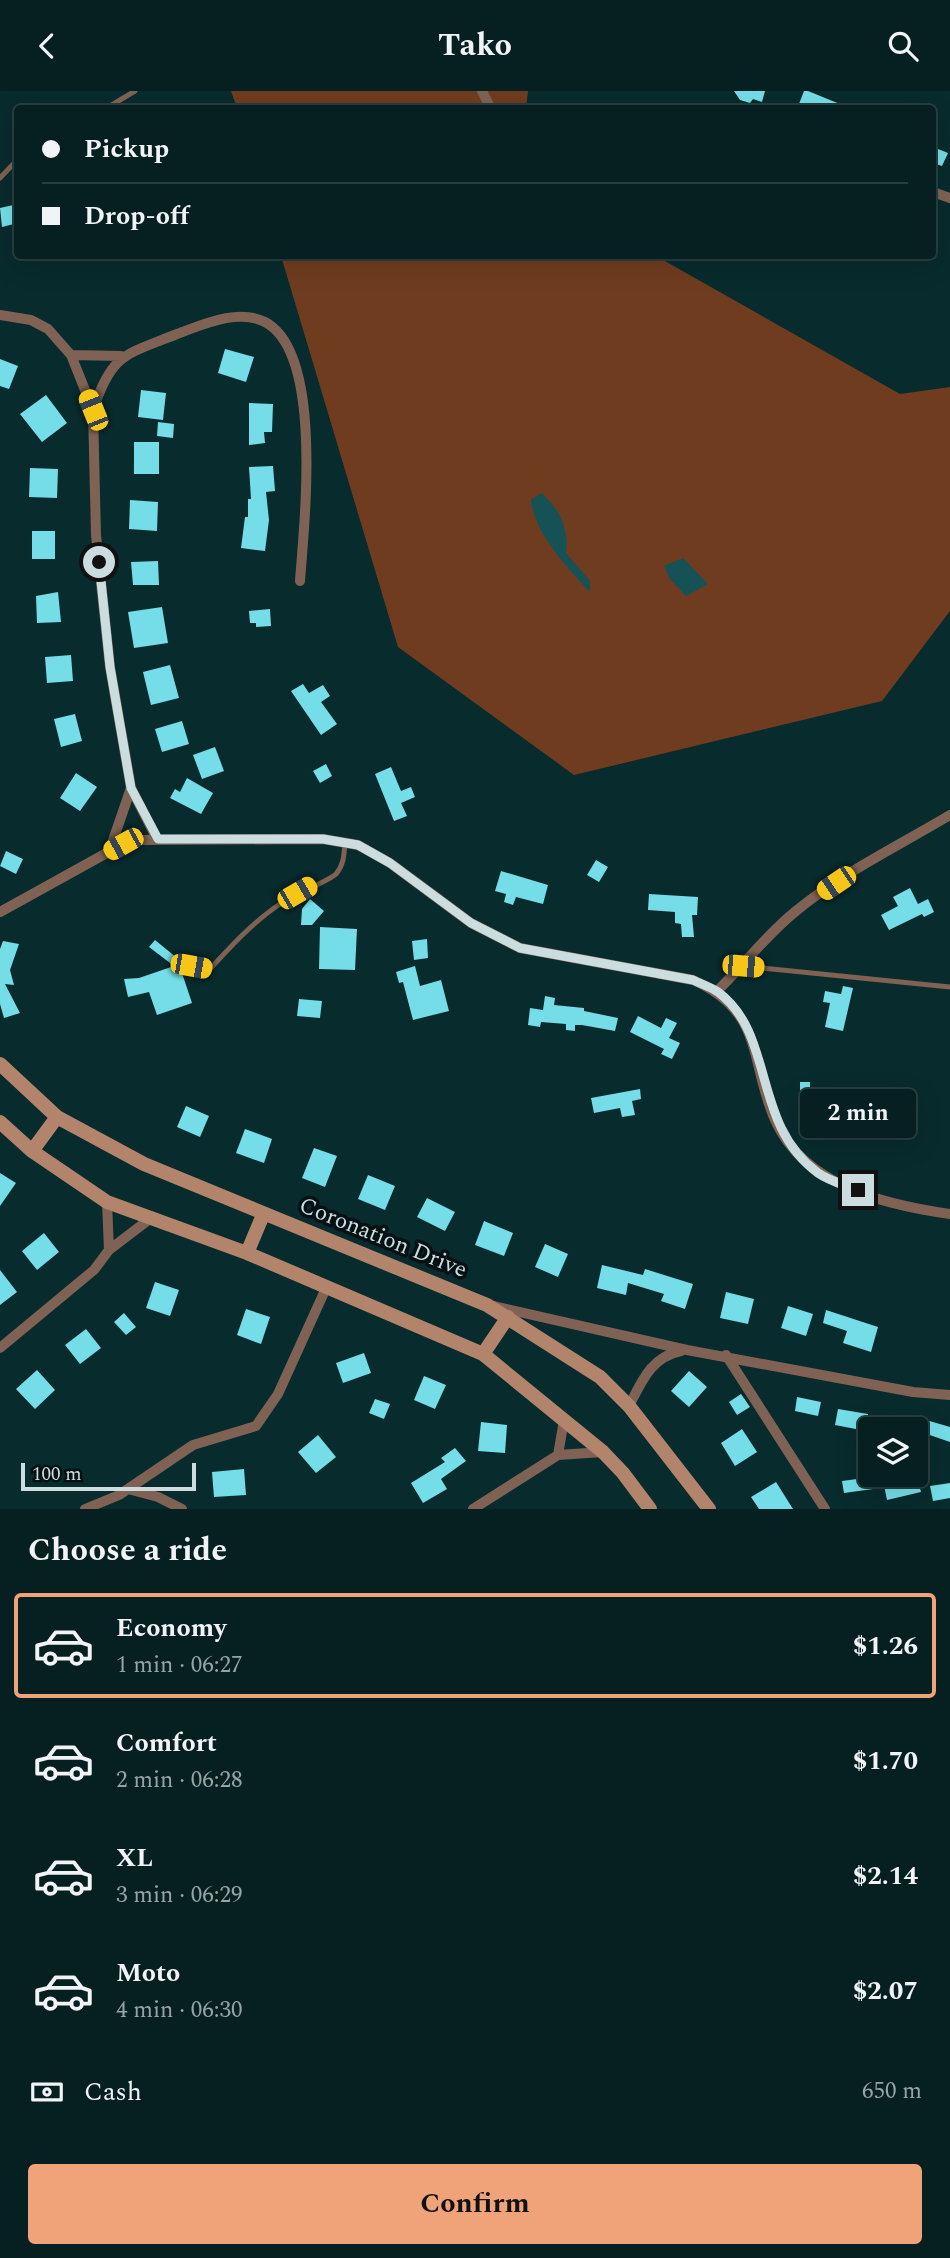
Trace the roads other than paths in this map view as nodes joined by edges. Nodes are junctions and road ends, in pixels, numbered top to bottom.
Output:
1 (135, 91) edge
2 (112, 105) edge
3 (14, 163) edge
4 (0, 178) edge
5 (0, 315) edge
6 (71, 355) junction
7 (121, 356) junction
8 (93, 410) junction
9 (300, 581) dead end
10 (131, 788) junction
11 (950, 815) edge
12 (158, 839) junction
13 (345, 843) junction
14 (109, 852) junction
15 (0, 912) edge
16 (191, 966) dead end
17 (743, 966) junction
18 (950, 987) edge
19 (717, 991) junction
20 (0, 1064) edge
21 (57, 1117) junction
22 (0, 1122) edge
23 (32, 1151) junction
24 (107, 1202) junction
25 (263, 1215) junction
26 (950, 1215) edge
27 (151, 1218) junction
28 (109, 1250) junction
29 (247, 1253) junction
30 (327, 1286) junction
31 (487, 1304) junction
32 (508, 1317) junction
33 (0, 1347) edge
34 (687, 1350) junction
35 (483, 1354) junction
36 (726, 1355) junction
37 (950, 1395) edge
38 (629, 1406) junction
39 (564, 1420) junction
40 (603, 1452) junction
41 (558, 1455) junction
42 (128, 1489) junction
43 (706, 1508) edge
44 (85, 1509) edge
45 (182, 1509) edge
46 (473, 1509) edge
47 (650, 1509) edge
48 (825, 1509) edge

1 - 2 lane
3 - 4 lane
5 - 6 street
6 - 7 street
6 - 8 street
7 - 8 street
7 - 9 street
8 - 10 street
10 - 12 street
10 - 14 street
11 - 17 street
12 - 13 street
12 - 14 street
13 - 16 lane
13 - 19 street
14 - 15 street
17 - 18 lane
17 - 19 street
19 - 26 street
20 - 21 street, Coronation Drive
21 - 23 street
21 - 25 street, Coronation Drive
22 - 23 street
23 - 24 street
24 - 27 street
24 - 28 street
25 - 29 street
25 - 31 street, Coronation Drive
27 - 28 street
27 - 29 street
28 - 33 street
29 - 30 street
30 - 35 street
30 - 42 street
31 - 32 street, Coronation Drive
31 - 34 street
32 - 35 street
32 - 38 street, Coronation Drive
34 - 36 street
34 - 38 street
35 - 39 street
36 - 37 street
36 - 48 street
38 - 43 street, Coronation Drive
39 - 40 street
39 - 41 street
40 - 41 street
40 - 47 street
41 - 46 street
42 - 44 street
42 - 45 street

